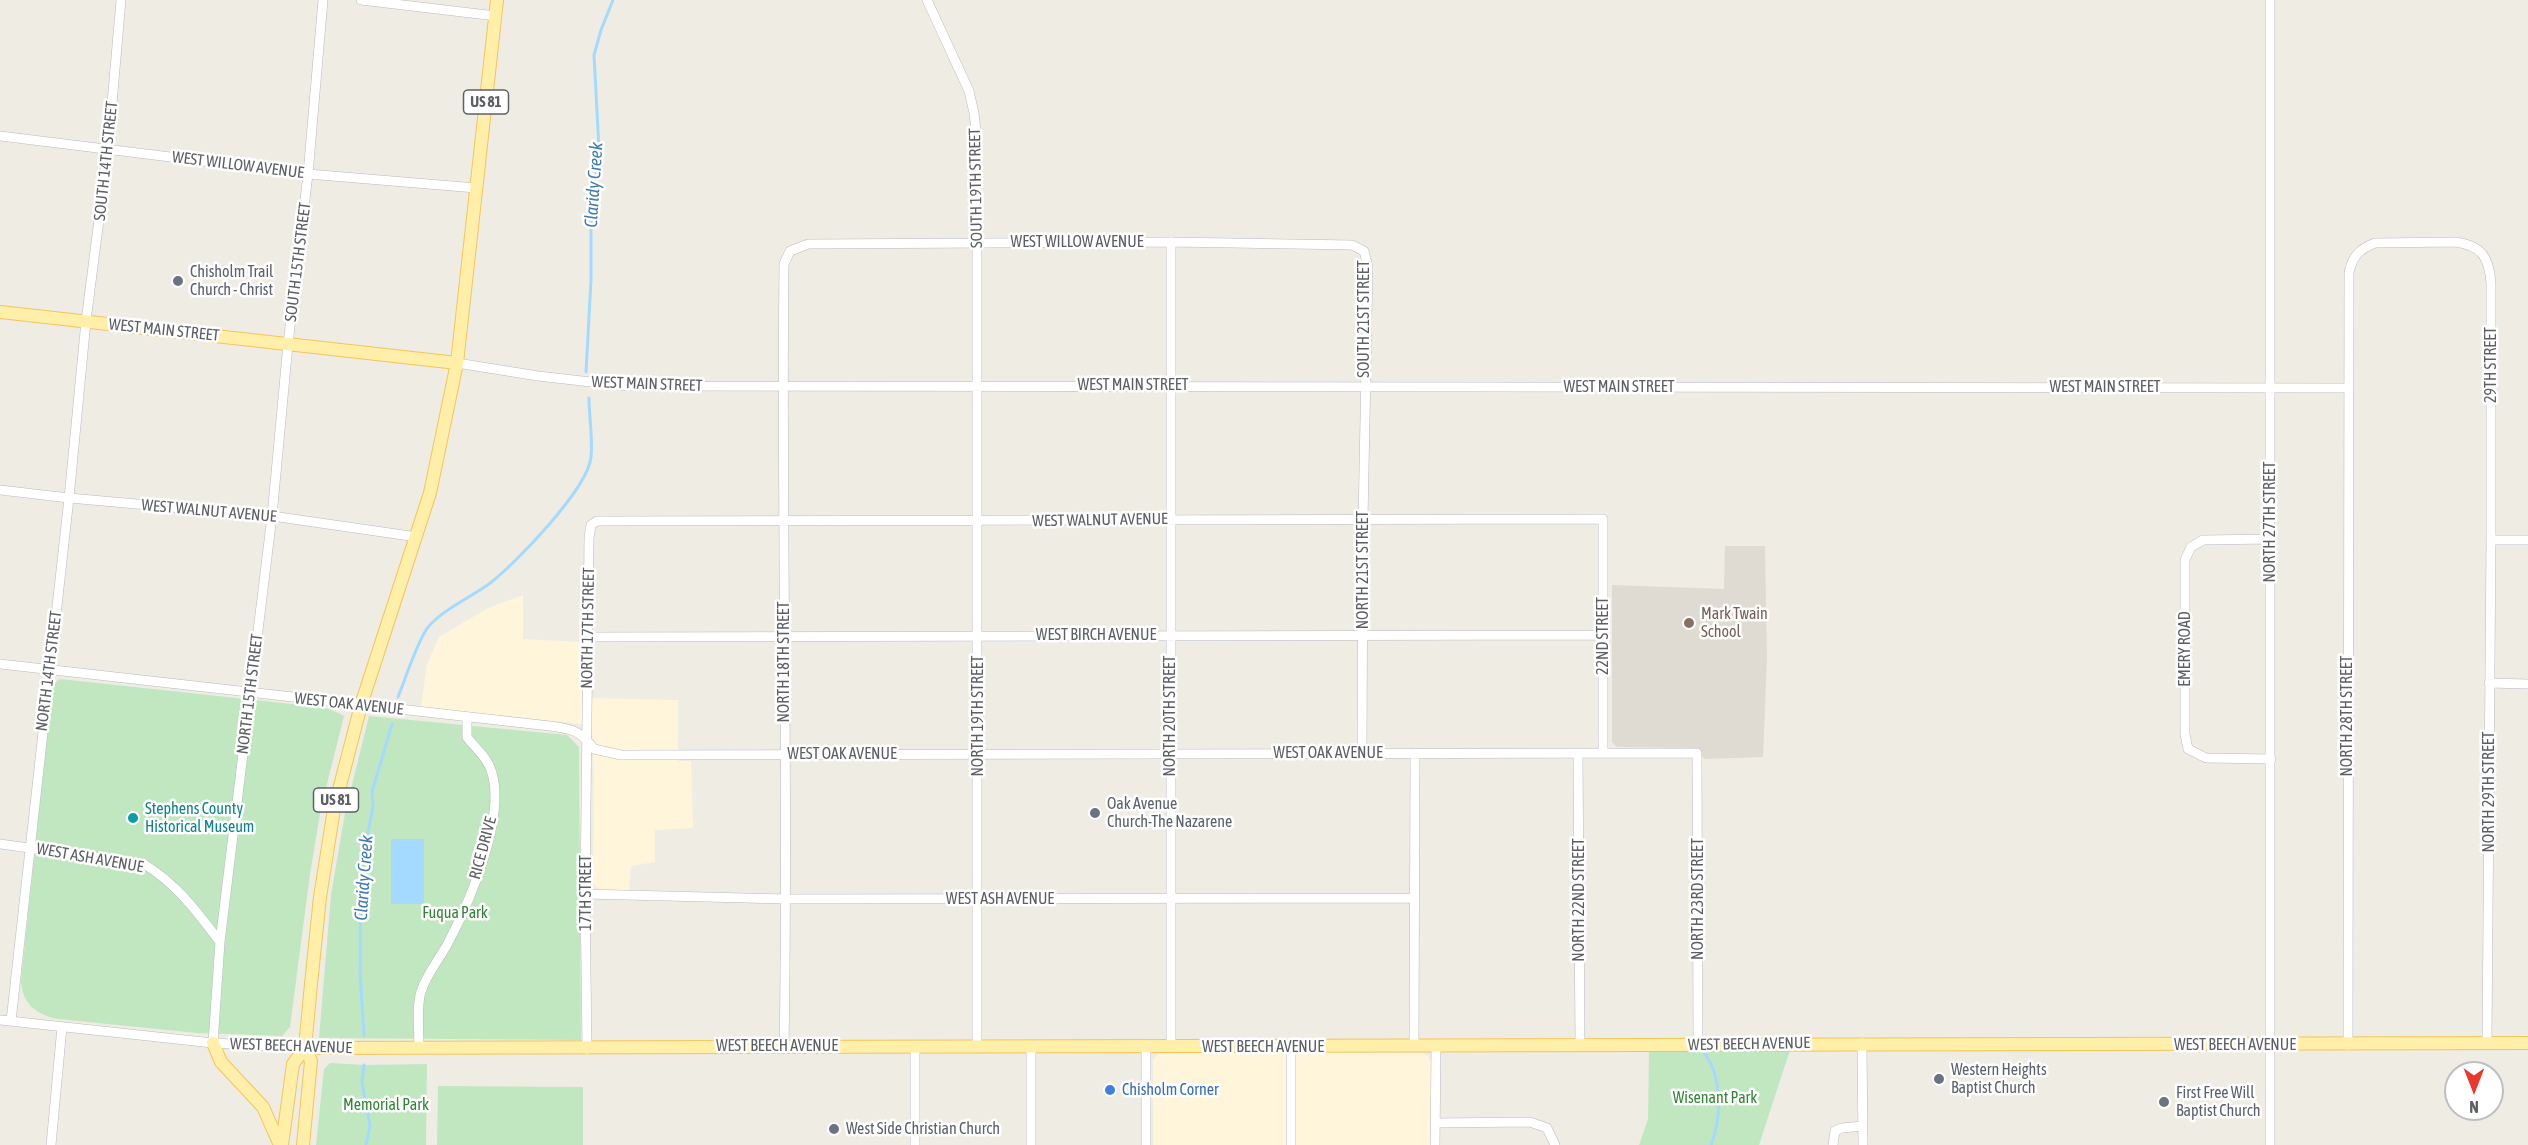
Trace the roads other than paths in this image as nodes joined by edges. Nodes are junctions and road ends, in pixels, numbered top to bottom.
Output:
1 (121, 0) edge
2 (323, 0) edge
3 (361, 0) edge
4 (497, 0) edge
5 (927, 0) edge
6 (2270, 0) edge
7 (496, 16) junction
8 (0, 136) edge
9 (108, 149) junction
10 (308, 174) junction
11 (476, 188) junction
12 (976, 242) junction
13 (1171, 242) junction
14 (790, 251) joint
15 (1364, 251) joint
16 (0, 312) edge
17 (86, 321) junction
18 (288, 344) junction
19 (457, 363) junction
20 (976, 385) junction
21 (1170, 385) junction
22 (783, 386) junction
23 (1365, 387) junction
24 (2270, 387) junction
25 (2348, 388) junction
26 (0, 490) edge
27 (69, 498) junction
28 (272, 516) junction
29 (1170, 519) junction
30 (1603, 519) joint
31 (1363, 520) junction
32 (597, 521) joint
33 (784, 521) junction
34 (978, 522) junction
35 (417, 537) junction
36 (2271, 539) junction
37 (2491, 540) junction
38 (2528, 540) edge
39 (977, 635) junction
40 (1170, 635) junction
41 (1363, 635) junction
42 (1604, 635) junction
43 (588, 637) junction
44 (784, 637) junction
45 (0, 664) edge
46 (50, 669) junction
47 (2489, 683) junction
48 (2528, 684) edge
49 (250, 693) junction
50 (361, 705) junction
51 (467, 717) junction
52 (586, 738) junction
53 (1362, 753) junction
54 (1416, 753) junction
55 (1603, 753) junction
56 (1697, 753) joint
57 (784, 754) junction
58 (1170, 754) junction
59 (1578, 754) junction
60 (978, 755) junction
61 (2271, 759) junction
62 (0, 844) edge
63 (29, 847) junction
64 (585, 894) junction
65 (1414, 898) junction
66 (786, 899) junction
67 (978, 899) junction
68 (1172, 900) junction
69 (220, 942) junction
70 (0, 1020) edge
71 (11, 1021) junction
72 (62, 1027) junction
73 (213, 1043) junction
74 (1862, 1043) junction
75 (2487, 1043) junction
76 (2528, 1043) edge
77 (1698, 1045) junction
78 (2270, 1045) junction
79 (2348, 1045) junction
80 (784, 1046) junction
81 (915, 1046) junction
82 (977, 1046) junction
83 (1032, 1046) junction
84 (1146, 1046) junction
85 (1171, 1046) junction
86 (1413, 1046) junction
87 (1436, 1046) junction
88 (1580, 1046) junction
89 (1291, 1047) junction
90 (305, 1048) junction
91 (419, 1048) junction
92 (587, 1048) junction
93 (1435, 1123) junction
94 (1863, 1126) junction
95 (51, 1145) edge
96 (281, 1145) edge
97 (303, 1145) edge
98 (915, 1145) edge
99 (1032, 1145) edge
100 (1146, 1145) edge
101 (1291, 1145) edge
102 (1435, 1145) edge
103 (1555, 1145) edge
104 (1833, 1145) edge
105 (1863, 1145) edge
106 (2270, 1145) edge

1 - 9 street, SOUTH 14TH STREET
2 - 10 street, SOUTH 15TH STREET
3 - 7 street
4 - 7 main road, US 81
5 - 12 street, SOUTH 19TH STREET
6 - 24 street, NORTH 27TH STREET
7 - 11 main road, US 81
8 - 9 street, WEST WILLOW AVENUE
9 - 10 street, WEST WILLOW AVENUE
9 - 17 street, SOUTH 14TH STREET
10 - 11 street, WEST WILLOW AVENUE
10 - 18 street, SOUTH 15TH STREET
11 - 19 main road, US 81
12 - 13 street, WEST WILLOW AVENUE
12 - 14 street, WEST WILLOW AVENUE
12 - 20 street, SOUTH 19TH STREET
13 - 15 street, WEST WILLOW AVENUE
13 - 21 street, NORTH 20TH STREET
14 - 22 street, NORTH 18TH STREET
15 - 23 street, SOUTH 21ST STREET
16 - 17 main road, WEST MAIN STREET
17 - 18 main road, WEST MAIN STREET
17 - 27 street, NORTH 14TH STREET
18 - 19 main road, WEST MAIN STREET
18 - 28 street, NORTH 15TH STREET
19 - 22 street, WEST MAIN STREET
19 - 35 main road, US 81
20 - 21 street, WEST MAIN STREET
20 - 22 street, WEST MAIN STREET
20 - 34 street, NORTH 19TH STREET
21 - 23 street, WEST MAIN STREET
21 - 29 street, NORTH 20TH STREET
22 - 33 street, NORTH 18TH STREET
23 - 24 street, WEST MAIN STREET
23 - 31 street, NORTH 21ST STREET
24 - 25 street, WEST MAIN STREET
24 - 36 street, NORTH 27TH STREET
25 - 37 street, 29TH STREET
25 - 79 street, NORTH 28TH STREET
26 - 27 street, WEST WALNUT AVENUE
27 - 28 street, WEST WALNUT AVENUE
27 - 46 street, NORTH 14TH STREET
28 - 35 street, WEST WALNUT AVENUE
28 - 49 street, NORTH 15TH STREET
29 - 31 street, WEST WALNUT AVENUE
29 - 34 street, WEST WALNUT AVENUE
29 - 40 street, NORTH 20TH STREET
30 - 31 street, WEST WALNUT AVENUE
30 - 42 street, 22ND STREET
31 - 41 street, NORTH 21ST STREET
32 - 33 street, WEST WALNUT AVENUE
32 - 43 street, NORTH 17TH STREET
33 - 34 street, WEST WALNUT AVENUE
33 - 44 street, NORTH 18TH STREET
34 - 39 street, NORTH 19TH STREET
35 - 50 main road, US 81
36 - 61 street, NORTH 27TH STREET
36 - 61 street, EMERY ROAD
37 - 38 street
37 - 47 street, NORTH 29TH STREET
39 - 40 street, WEST BIRCH AVENUE
39 - 44 street, WEST BIRCH AVENUE
39 - 60 street, NORTH 19TH STREET
40 - 41 street, WEST BIRCH AVENUE
40 - 58 street, NORTH 20TH STREET
41 - 42 street, WEST BIRCH AVENUE
41 - 53 street, NORTH 21ST STREET
42 - 55 street, 22ND STREET
43 - 44 street, WEST BIRCH AVENUE
43 - 52 street, NORTH 17TH STREET
44 - 57 street, NORTH 18TH STREET
45 - 46 street, WEST OAK AVENUE
46 - 49 street, WEST OAK AVENUE
46 - 63 street, NORTH 14TH STREET
47 - 48 street
47 - 75 street, NORTH 29TH STREET
49 - 50 street, WEST OAK AVENUE
49 - 69 street, NORTH 15TH STREET
50 - 51 street, WEST OAK AVENUE
50 - 90 main road, US 81
51 - 52 street, WEST OAK AVENUE
51 - 91 street, RICE DRIVE
52 - 57 street, WEST OAK AVENUE
52 - 64 street, 17TH STREET
53 - 54 street, WEST OAK AVENUE
53 - 58 street, WEST OAK AVENUE
54 - 59 street, WEST OAK AVENUE
54 - 65 street
55 - 56 street, WEST OAK AVENUE
55 - 59 street, WEST OAK AVENUE
56 - 77 street, NORTH 23RD STREET
57 - 60 street, WEST OAK AVENUE
57 - 66 street, NORTH 18TH STREET
58 - 60 street, WEST OAK AVENUE
58 - 68 street, NORTH 20TH STREET
59 - 88 street, NORTH 22ND STREET
60 - 67 street, NORTH 19TH STREET
61 - 78 street, NORTH 27TH STREET
62 - 63 street, WEST ASH AVENUE
63 - 69 street, WEST ASH AVENUE
63 - 71 street, NORTH 14TH STREET
64 - 66 street, WEST ASH AVENUE
64 - 92 street, 17TH STREET
65 - 68 street, WEST ASH AVENUE
65 - 86 street
66 - 67 street, WEST ASH AVENUE
66 - 80 street, NORTH 18TH STREET
67 - 68 street, WEST ASH AVENUE
67 - 82 street, NORTH 19TH STREET
68 - 85 street, NORTH 20TH STREET
69 - 73 street, NORTH 15TH STREET
70 - 71 street, WEST BEECH AVENUE
71 - 72 street, WEST BEECH AVENUE
72 - 73 street, WEST BEECH AVENUE
72 - 95 street
73 - 90 street, WEST BEECH AVENUE
73 - 96 main road
74 - 77 main road, WEST BEECH AVENUE
74 - 78 main road, WEST BEECH AVENUE
74 - 94 street
75 - 76 main road, WEST BEECH AVENUE
75 - 79 main road, WEST BEECH AVENUE
77 - 88 main road, WEST BEECH AVENUE
78 - 79 main road, WEST BEECH AVENUE
78 - 106 street, NORTH 27TH STREET
80 - 81 main road, WEST BEECH AVENUE
80 - 92 main road, WEST BEECH AVENUE
81 - 82 main road, WEST BEECH AVENUE
81 - 98 street
82 - 83 main road, WEST BEECH AVENUE
83 - 84 main road, WEST BEECH AVENUE
83 - 99 street
84 - 85 main road, WEST BEECH AVENUE
84 - 100 street
85 - 89 main road, WEST BEECH AVENUE
86 - 87 main road, WEST BEECH AVENUE
86 - 89 main road, WEST BEECH AVENUE
87 - 88 main road, WEST BEECH AVENUE
87 - 93 street
89 - 101 street
90 - 91 main road, WEST BEECH AVENUE
90 - 96 main road, US 81
90 - 97 main road
91 - 92 main road, WEST BEECH AVENUE
93 - 102 street
93 - 103 street
94 - 104 street
94 - 105 street

